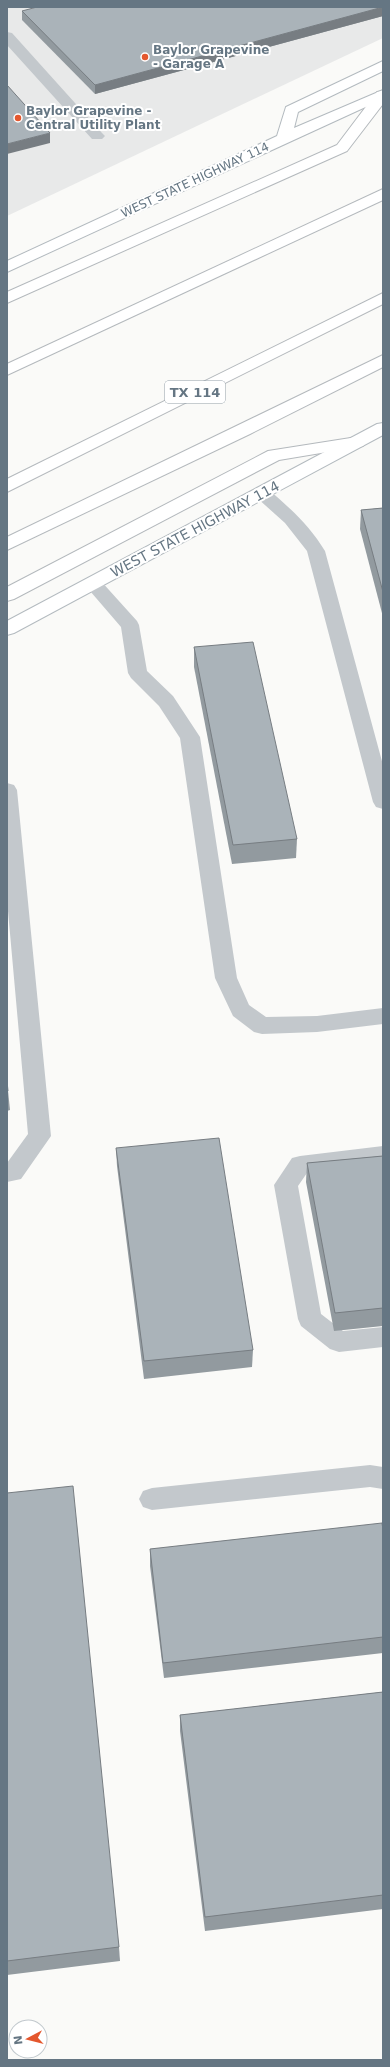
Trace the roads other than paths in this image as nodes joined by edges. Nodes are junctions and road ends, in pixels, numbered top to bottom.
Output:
1 (7, 36) edge
2 (383, 65) edge
3 (382, 94) edge
4 (97, 136) dead end
5 (284, 138) junction
6 (383, 194) edge
7 (29, 258) junction
8 (7, 264) edge
9 (7, 268) edge
10 (7, 298) edge
11 (383, 298) edge
12 (383, 360) edge
13 (7, 370) edge
14 (383, 428) edge
15 (357, 442) junction
16 (7, 486) edge
17 (262, 493) junction
18 (7, 544) edge
19 (93, 584) junction
20 (7, 595) edge
21 (7, 629) edge
22 (7, 790) edge
23 (383, 802) edge
24 (383, 1016) edge
25 (383, 1154) edge
26 (7, 1173) edge
27 (383, 1337) edge
28 (383, 1478) edge
29 (152, 1499) dead end

1 - 4 lane
2 - 5 main road
3 - 5 main road, WEST STATE HIGHWAY 114
3 - 10 main road
5 - 7 main road, WEST STATE HIGHWAY 114
6 - 13 main road
7 - 8 main road
7 - 9 main road, WEST STATE HIGHWAY 114
11 - 16 main road, TX 114
12 - 18 main road
14 - 15 main road, WEST STATE HIGHWAY 114
15 - 17 main road, WEST STATE HIGHWAY 114
15 - 20 main road
17 - 19 main road, WEST STATE HIGHWAY 114
17 - 23 lane
19 - 21 main road, WEST STATE HIGHWAY 114
19 - 24 lane
22 - 26 lane
25 - 27 lane
28 - 29 lane

